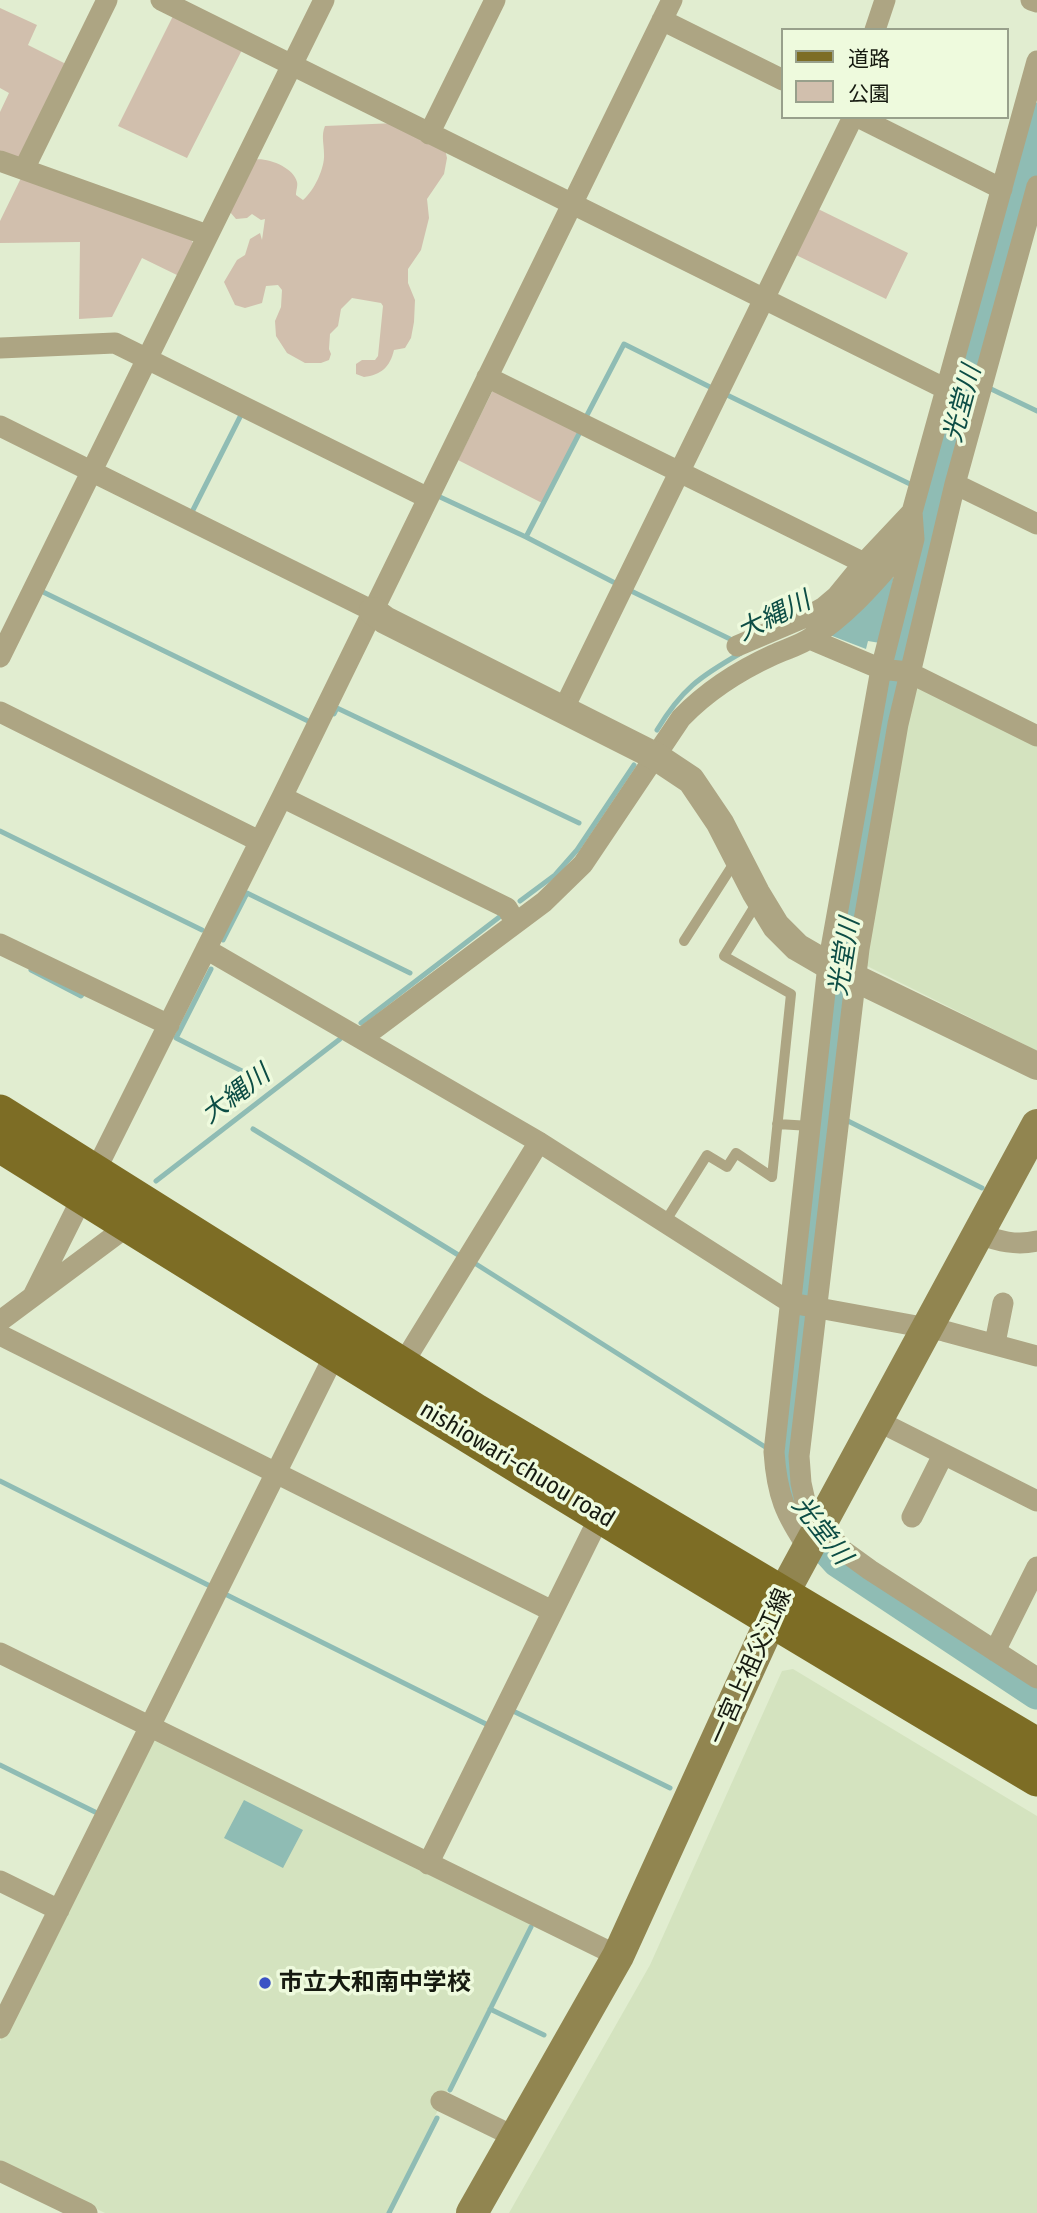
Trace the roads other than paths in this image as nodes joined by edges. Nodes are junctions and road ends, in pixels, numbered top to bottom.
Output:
1 (107, 0) edge
2 (161, 0) edge
3 (324, 0) edge
4 (495, 0) edge
5 (672, 0) edge
6 (885, 0) edge
7 (1031, 0) edge
8 (1037, 2) edge
9 (662, 20) junction
10 (876, 28) edge
11 (1037, 61) edge
12 (292, 65) junction
13 (782, 80) edge
14 (855, 119) edge
15 (860, 119) edge
16 (429, 134) junction
17 (0, 160) edge
18 (24, 169) junction
19 (1037, 186) edge
20 (1002, 190) junction
21 (572, 204) junction
22 (208, 234) junction
23 (1017, 254) junction
24 (1037, 264) edge
25 (764, 298) junction
26 (0, 348) edge
27 (146, 359) junction
28 (487, 377) junction
29 (946, 389) junction
30 (0, 426) edge
31 (91, 471) junction
32 (679, 471) junction
33 (955, 484) junction
34 (428, 498) junction
35 (1037, 524) edge
36 (913, 526) junction
37 (864, 563) junction
38 (373, 611) junction
39 (810, 639) junction
40 (737, 646) dead end
41 (0, 657) edge
42 (895, 671) junction
43 (564, 708) junction
44 (0, 712) edge
45 (1037, 736) edge
46 (655, 756) junction
47 (282, 797) junction
48 (259, 841) junction
49 (738, 858) junction
50 (759, 898) junction
51 (516, 923) junction
52 (684, 942) dead end
53 (0, 944) edge
54 (206, 948) junction
55 (842, 971) junction
56 (169, 1025) junction
57 (362, 1038) junction
58 (1037, 1066) edge
59 (0, 1112) edge
60 (777, 1124) junction
61 (1037, 1125) edge
62 (811, 1126) junction
63 (539, 1142) junction
64 (0, 1145) edge
65 (88, 1184) junction
66 (665, 1222) junction
67 (129, 1225) junction
68 (978, 1234) junction
69 (1037, 1241) edge
70 (33, 1296) junction
71 (1003, 1303) dead end
72 (805, 1306) junction
73 (0, 1326) edge
74 (928, 1328) junction
75 (995, 1343) junction
76 (335, 1354) junction
77 (1037, 1356) edge
78 (402, 1364) junction
79 (878, 1421) junction
80 (943, 1455) junction
81 (276, 1473) junction
82 (1037, 1501) edge
83 (600, 1516) junction
84 (912, 1517) dead end
85 (816, 1536) junction
86 (1037, 1567) edge
87 (778, 1608) junction
88 (552, 1611) junction
89 (995, 1651) junction
90 (0, 1653) edge
91 (1037, 1678) edge
92 (149, 1728) junction
93 (1037, 1745) edge
94 (1037, 1779) edge
95 (428, 1864) junction
96 (0, 1881) edge
97 (59, 1910) junction
98 (618, 1956) junction
99 (0, 2028) edge
100 (441, 2101) dead end
101 (515, 2137) junction
102 (0, 2171) edge
103 (87, 2213) edge
104 (472, 2213) edge

1 - 18 street
2 - 12 street
3 - 12 street
4 - 16 street
5 - 9 street
6 - 10 street
7 - 8 street
9 - 13 street
9 - 21 street
11 - 20 street
12 - 16 street
12 - 22 street
14 - 25 street
15 - 20 street
16 - 21 street
17 - 18 street
18 - 22 street
19 - 23 street
20 - 29 street
21 - 25 street
21 - 28 street
22 - 27 street
23 - 24 street
23 - 33 street
25 - 29 street
25 - 32 street
26 - 27 street
27 - 31 street
27 - 34 street
28 - 32 street
28 - 34 street
29 - 36 street
30 - 31 street
31 - 38 street
31 - 41 street
32 - 37 street
32 - 43 street
33 - 35 street
33 - 42 street
34 - 38 street
36 - 37 street
36 - 39 street
36 - 42 street
37 - 40 street
38 - 43 street
38 - 47 street
39 - 42 street
39 - 46 street
42 - 45 street
42 - 55 street
42 - 55 street
43 - 46 street
44 - 48 street
46 - 49 street
46 - 51 street
47 - 48 street
47 - 51 street
48 - 54 street
49 - 50 street
49 - 52 lane
50 - 55 street
50 - 60 lane
51 - 57 street
53 - 56 street
54 - 56 street
54 - 57 street
55 - 58 street
55 - 62 street
55 - 72 street
56 - 65 street
57 - 63 street
59 - 65 main road, nishiowari-chuou road
60 - 62 lane
60 - 66 lane
61 - 68 main road, 一宮上祖父江線
62 - 72 street
63 - 66 street
63 - 78 street
64 - 65 main road, nishiowari-chuou road
65 - 67 main road, nishiowari-chuou road
65 - 70 street
65 - 78 main road, nishiowari-chuou road
66 - 72 street
67 - 70 street
67 - 76 main road, nishiowari-chuou road
68 - 69 street
68 - 74 main road, 一宮上祖父江線
70 - 73 street
71 - 75 street
72 - 74 street
72 - 85 street
73 - 81 street
74 - 75 street
74 - 79 main road, 一宮上祖父江線
75 - 77 street
76 - 81 street
76 - 83 main road, nishiowari-chuou road
78 - 87 main road, nishiowari-chuou road
79 - 80 street
79 - 85 main road, 一宮上祖父江線
80 - 82 street
80 - 84 street
81 - 88 street
81 - 92 street
83 - 87 main road, nishiowari-chuou road
83 - 88 street
85 - 87 main road, 一宮上祖父江線
85 - 89 street
86 - 89 street
87 - 93 main road, nishiowari-chuou road
87 - 94 main road, nishiowari-chuou road
87 - 98 main road, 一宮上祖父江線
88 - 95 street
89 - 91 street
90 - 92 street
92 - 95 street
92 - 97 street
95 - 98 street
96 - 97 street
97 - 99 street
98 - 101 main road, 一宮上祖父江線
100 - 101 street
101 - 104 main road, 一宮上祖父江線
102 - 103 street

